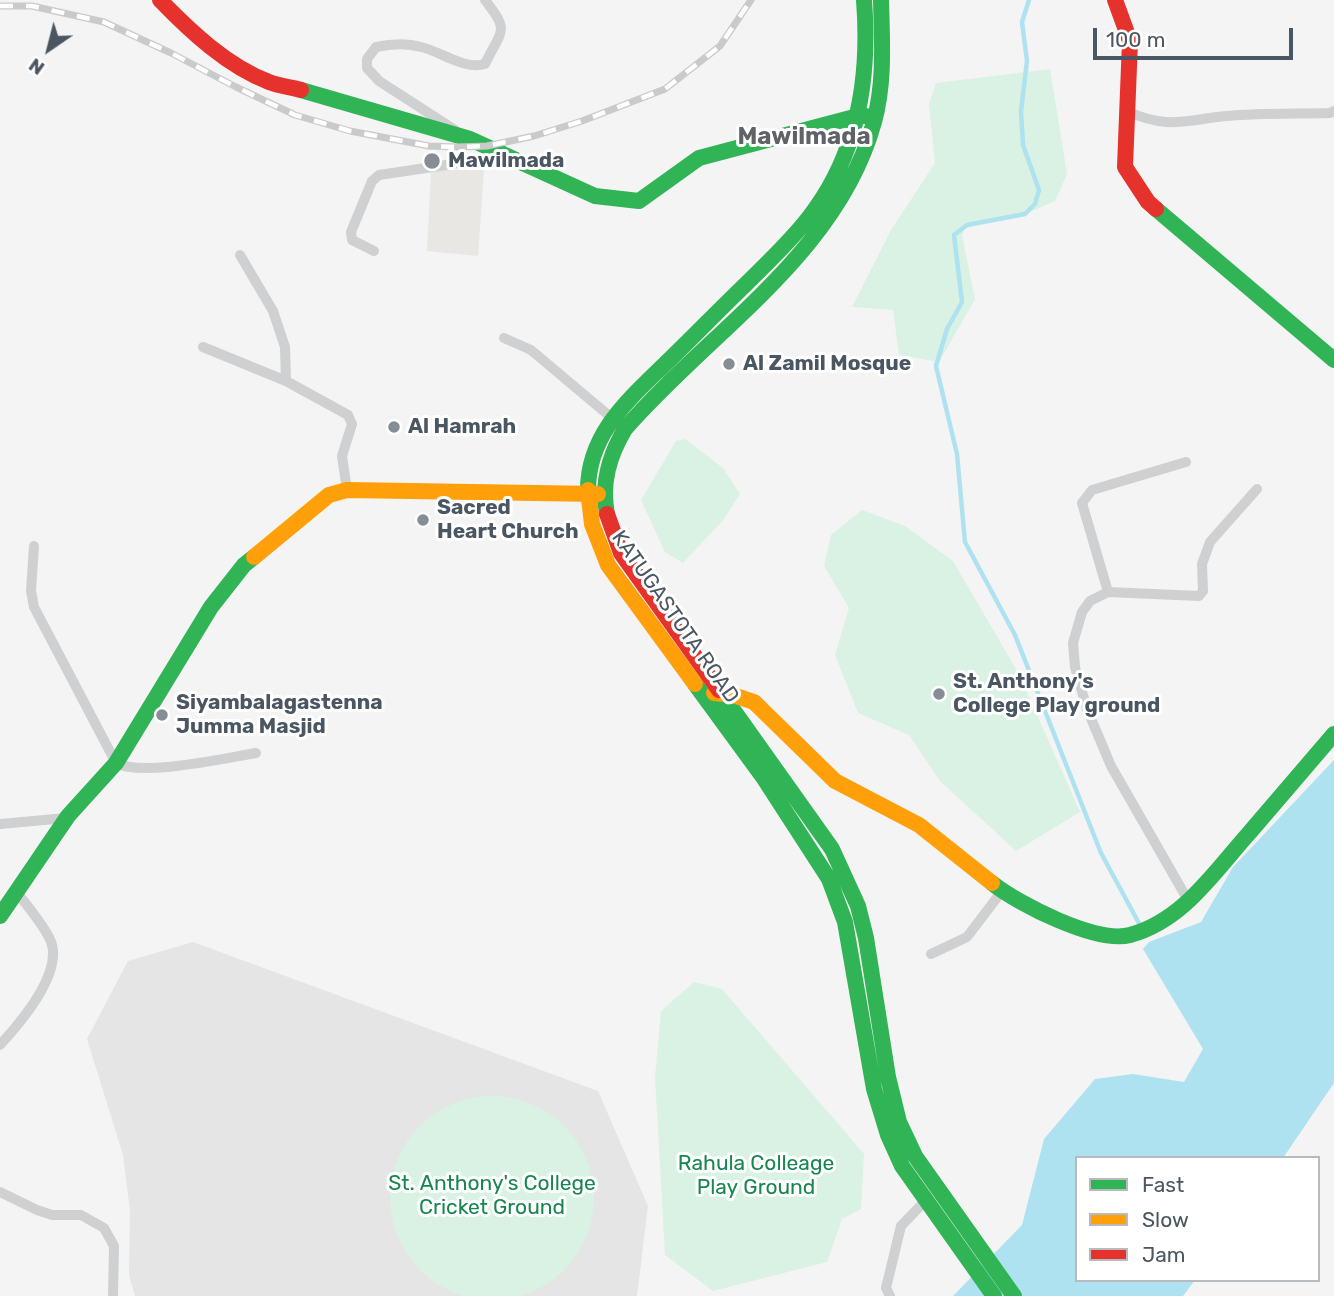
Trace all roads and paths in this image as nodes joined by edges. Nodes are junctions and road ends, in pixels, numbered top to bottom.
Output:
1 (160, 0) edge
2 (485, 0) edge
3 (864, 0) edge
4 (881, 0) edge
5 (1115, 0) edge
6 (1126, 111) junction
7 (1334, 111) edge
8 (858, 116) junction
9 (875, 117) junction
10 (470, 139) junction
11 (508, 156) junction
12 (374, 251) dead end
13 (240, 255) dead end
14 (504, 338) dead end
15 (203, 347) dead end
16 (1334, 360) edge
17 (286, 382) junction
18 (613, 419) junction
19 (1186, 463) dead end
20 (1257, 489) dead end
21 (347, 490) junction
22 (596, 494) junction
23 (34, 546) dead end
24 (1108, 592) junction
25 (723, 692) junction
26 (702, 694) junction
27 (1334, 734) edge
28 (257, 753) dead end
29 (116, 764) junction
30 (66, 818) junction
31 (0, 824) edge
32 (1002, 891) junction
33 (18, 894) junction
34 (1189, 902) junction
35 (0, 916) edge
36 (932, 954) dead end
37 (0, 1045) edge
38 (0, 1192) edge
39 (926, 1200) junction
40 (113, 1296) edge
41 (890, 1296) edge
42 (994, 1296) edge
43 (1014, 1296) edge

1 - 10 main road
2 - 10 street
3 - 8 main road, KATUGASTOTA ROAD
4 - 9 main road, KATUGASTOTA ROAD
5 - 6 main road
6 - 7 street
6 - 16 main road
8 - 9 main road
8 - 11 main road
8 - 18 main road, KATUGASTOTA ROAD
9 - 22 main road, KATUGASTOTA ROAD
10 - 11 main road
11 - 12 street
13 - 17 street
14 - 18 street
15 - 17 street
17 - 21 street
18 - 22 main road, KATUGASTOTA ROAD
19 - 24 street
20 - 24 street
21 - 22 main road
21 - 29 main road
22 - 25 main road, KATUGASTOTA ROAD
22 - 26 main road, KATUGASTOTA ROAD
23 - 29 street
24 - 34 street
25 - 26 main road
25 - 32 main road
25 - 43 main road, KATUGASTOTA ROAD
26 - 39 main road, KATUGASTOTA ROAD
27 - 34 main road
28 - 29 street
29 - 30 main road
30 - 31 street
30 - 33 main road
32 - 34 main road
32 - 36 street
33 - 35 main road
33 - 37 street
38 - 40 street
39 - 41 street
39 - 42 main road, KATUGASTOTA ROAD

